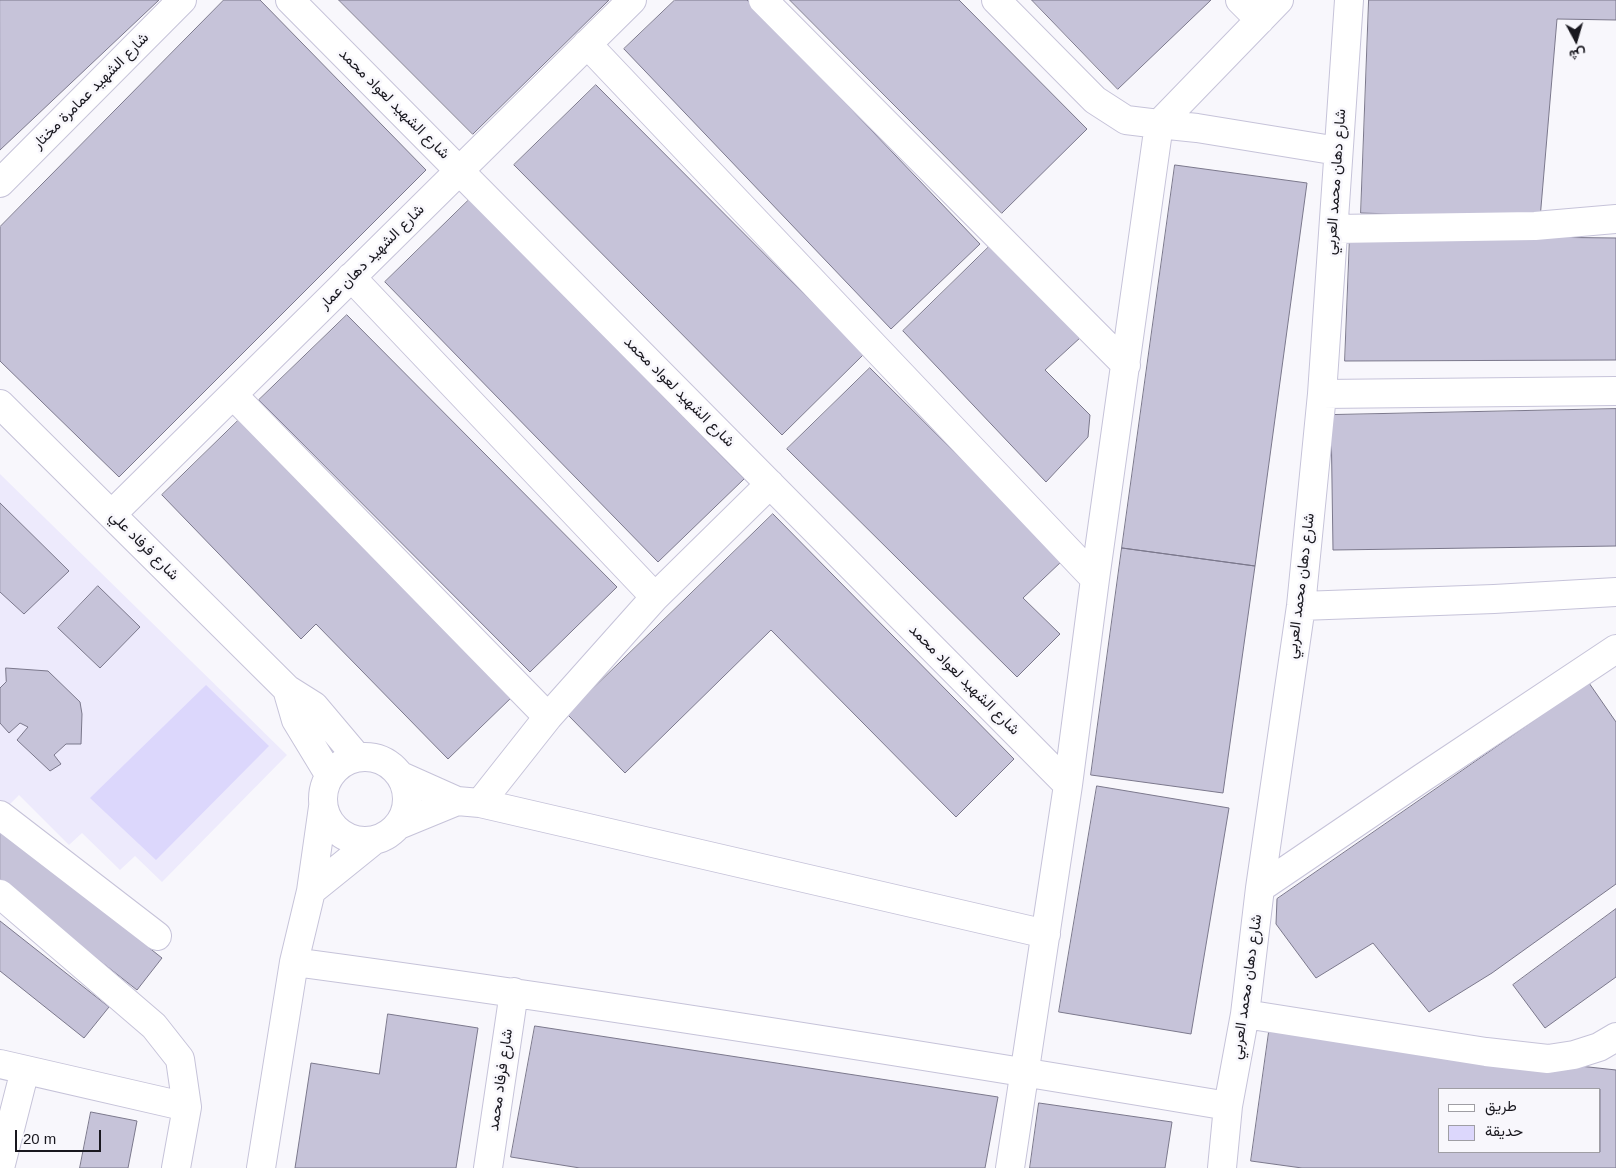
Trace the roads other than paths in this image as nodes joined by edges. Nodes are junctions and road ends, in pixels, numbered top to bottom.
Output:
1 (182, 0) edge
2 (290, 0) edge
3 (632, 0) edge
4 (763, 0) edge
5 (996, 0) edge
6 (1240, 0) edge
7 (1279, 0) edge
8 (1348, 0) edge
9 (1260, 20) junction
10 (587, 44) junction
11 (1159, 124) junction
12 (1338, 151) junction
13 (459, 170) junction
14 (0, 183) edge
15 (1616, 219) edge
16 (1334, 229) junction
17 (351, 277) junction
18 (1126, 365) junction
19 (1616, 391) edge
20 (1322, 394) junction
21 (233, 395) junction
22 (0, 404) edge
23 (770, 484) junction
24 (112, 514) junction
25 (1095, 579) junction
26 (1616, 592) edge
27 (655, 597) junction
28 (1301, 606) junction
29 (1616, 649) edge
30 (287, 689) junction
31 (548, 717) junction
32 (357, 757) junction
33 (330, 776) junction
34 (401, 776) junction
35 (1068, 785) junction
36 (468, 802) junction
37 (323, 808) junction
38 (0, 815) edge
39 (401, 824) junction
40 (373, 841) junction
41 (1260, 888) junction
42 (311, 892) junction
43 (0, 894) edge
44 (1046, 934) junction
45 (157, 936) dead end
46 (294, 962) junction
47 (514, 992) junction
48 (1245, 1014) junction
49 (1616, 1037) edge
50 (13, 1067) edge
51 (1024, 1072) junction
52 (1228, 1106) junction
53 (187, 1107) junction
54 (0, 1168) edge
55 (176, 1168) edge
56 (261, 1168) edge
57 (488, 1168) edge
58 (1010, 1168) edge
59 (1222, 1168) edge

1 - 14 street, شارع الشهيد عمامرة مختار
2 - 13 street, شارع الشهيد لعواد محمد
3 - 10 street, شارع الشهيد دهان عمار
4 - 18 street
5 - 11 street
6 - 9 street
7 - 9 street
8 - 12 street, شارع دهان محمد العربي
9 - 11 street
10 - 13 street, شارع الشهيد دهان عمار
10 - 25 street
11 - 12 street
11 - 18 street
12 - 16 street, شارع دهان محمد العربي
13 - 17 street, شارع الشهيد دهان عمار
13 - 23 street, شارع الشهيد لعواد محمد
15 - 16 street
16 - 20 street, شارع دهان محمد العربي
17 - 21 street, شارع الشهيد دهان عمار
17 - 27 street
18 - 25 street
19 - 20 street
20 - 28 street, شارع دهان محمد العربي
21 - 24 street, شارع الشهيد دهان عمار
21 - 31 street
22 - 24 street, شارع فرفاد علي
23 - 27 street
23 - 35 street, شارع الشهيد لعواد محمد
24 - 30 street, شارع فرفاد علي
25 - 35 street
26 - 28 street
27 - 31 street
28 - 41 street, شارع دهان محمد العربي
29 - 41 street
30 - 32 street, شارع فرفاد علي
30 - 33 street, شارع فرفاد علي
31 - 36 street
32 - 33 street
32 - 34 street
33 - 37 street
34 - 36 street
34 - 39 street
35 - 44 street
36 - 39 street
36 - 44 street
37 - 40 street
37 - 42 street
38 - 45 street
39 - 40 street
40 - 42 street
41 - 48 street, شارع دهان محمد العربي
42 - 46 street
43 - 53 street
44 - 51 street
46 - 47 street
46 - 56 street
47 - 51 street
47 - 57 street, شارع فرفاد محمد
48 - 49 street
48 - 52 street, شارع دهان محمد العربي
50 - 53 street
50 - 54 street
51 - 52 street
51 - 58 street
52 - 59 street, شارع دهان محمد العربي
53 - 55 street

